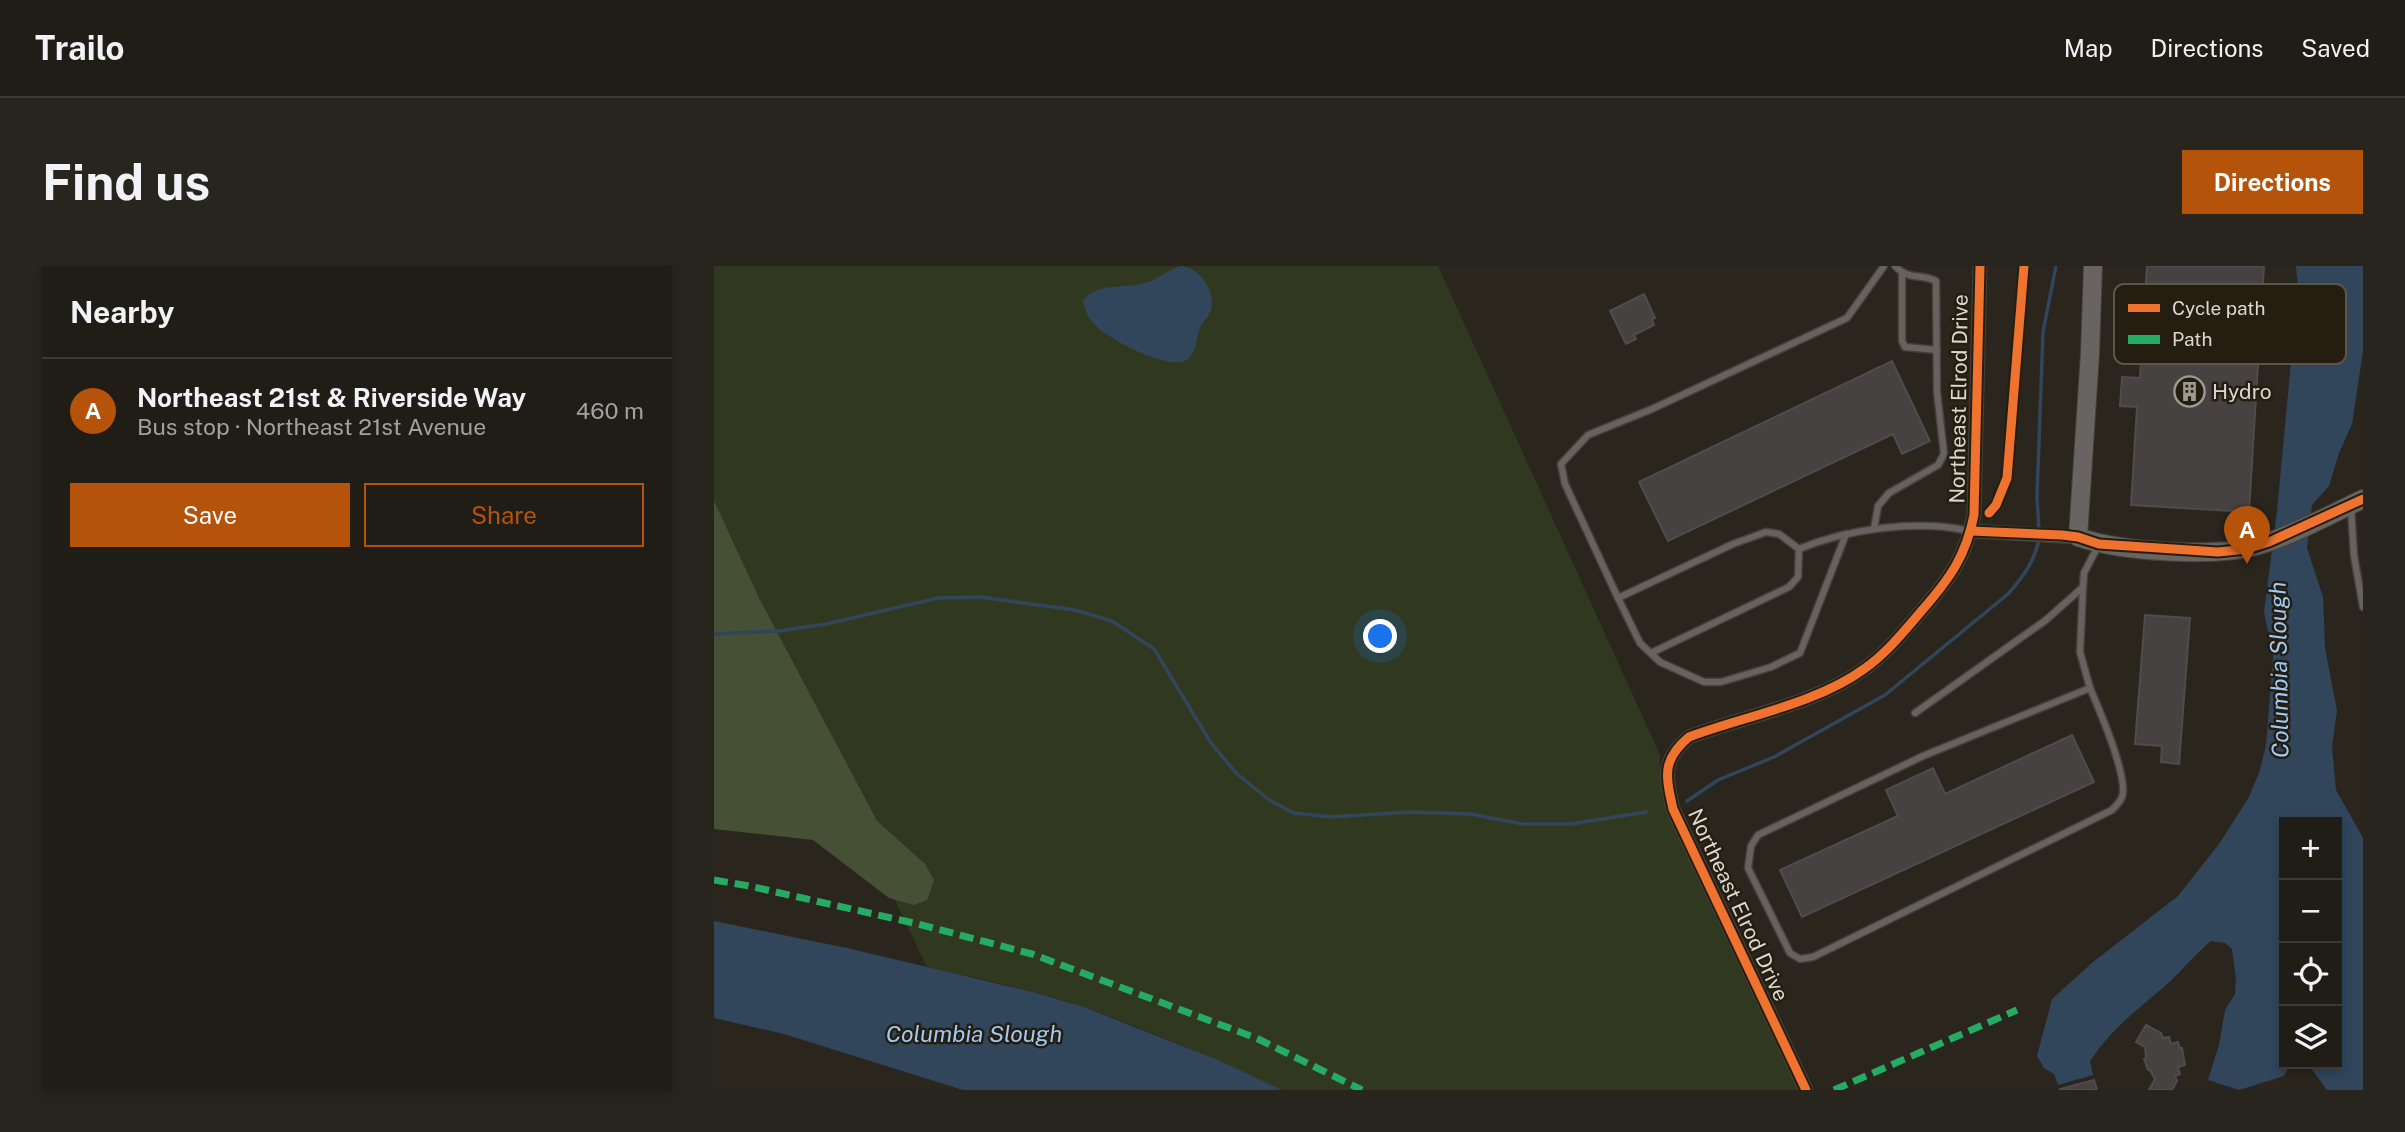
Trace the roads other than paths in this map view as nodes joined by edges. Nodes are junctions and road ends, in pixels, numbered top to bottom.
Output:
1 (1884, 266) edge
2 (1895, 266) edge
3 (1980, 266) edge
4 (2093, 266) edge
5 (1902, 274) junction
6 (1937, 350) junction
7 (2353, 504) edge
8 (1874, 529) junction
9 (1971, 531) junction
10 (1846, 534) junction
11 (2070, 536) junction
12 (2099, 544) junction
13 (1799, 549) junction
14 (2363, 552) edge
15 (2354, 556) junction
16 (2083, 587) junction
17 (1618, 598) junction
18 (2363, 607) edge
19 (1651, 653) junction
20 (2090, 688) junction
21 (1915, 713) dead end
22 (1806, 1090) edge

1 - 17 lane
2 - 5 lane
3 - 9 street, Northeast Elrod Drive
4 - 11 street
5 - 6 lane
5 - 6 lane
6 - 8 lane
7 - 12 street
7 - 15 lane
8 - 9 lane
8 - 10 lane
9 - 11 street
9 - 22 street, Northeast Elrod Drive
10 - 13 lane
10 - 19 lane
11 - 12 street
12 - 16 lane
13 - 17 lane
13 - 19 lane
14 - 15 lane
15 - 18 lane
16 - 20 lane
16 - 21 lane
17 - 19 lane
20 - 20 lane

